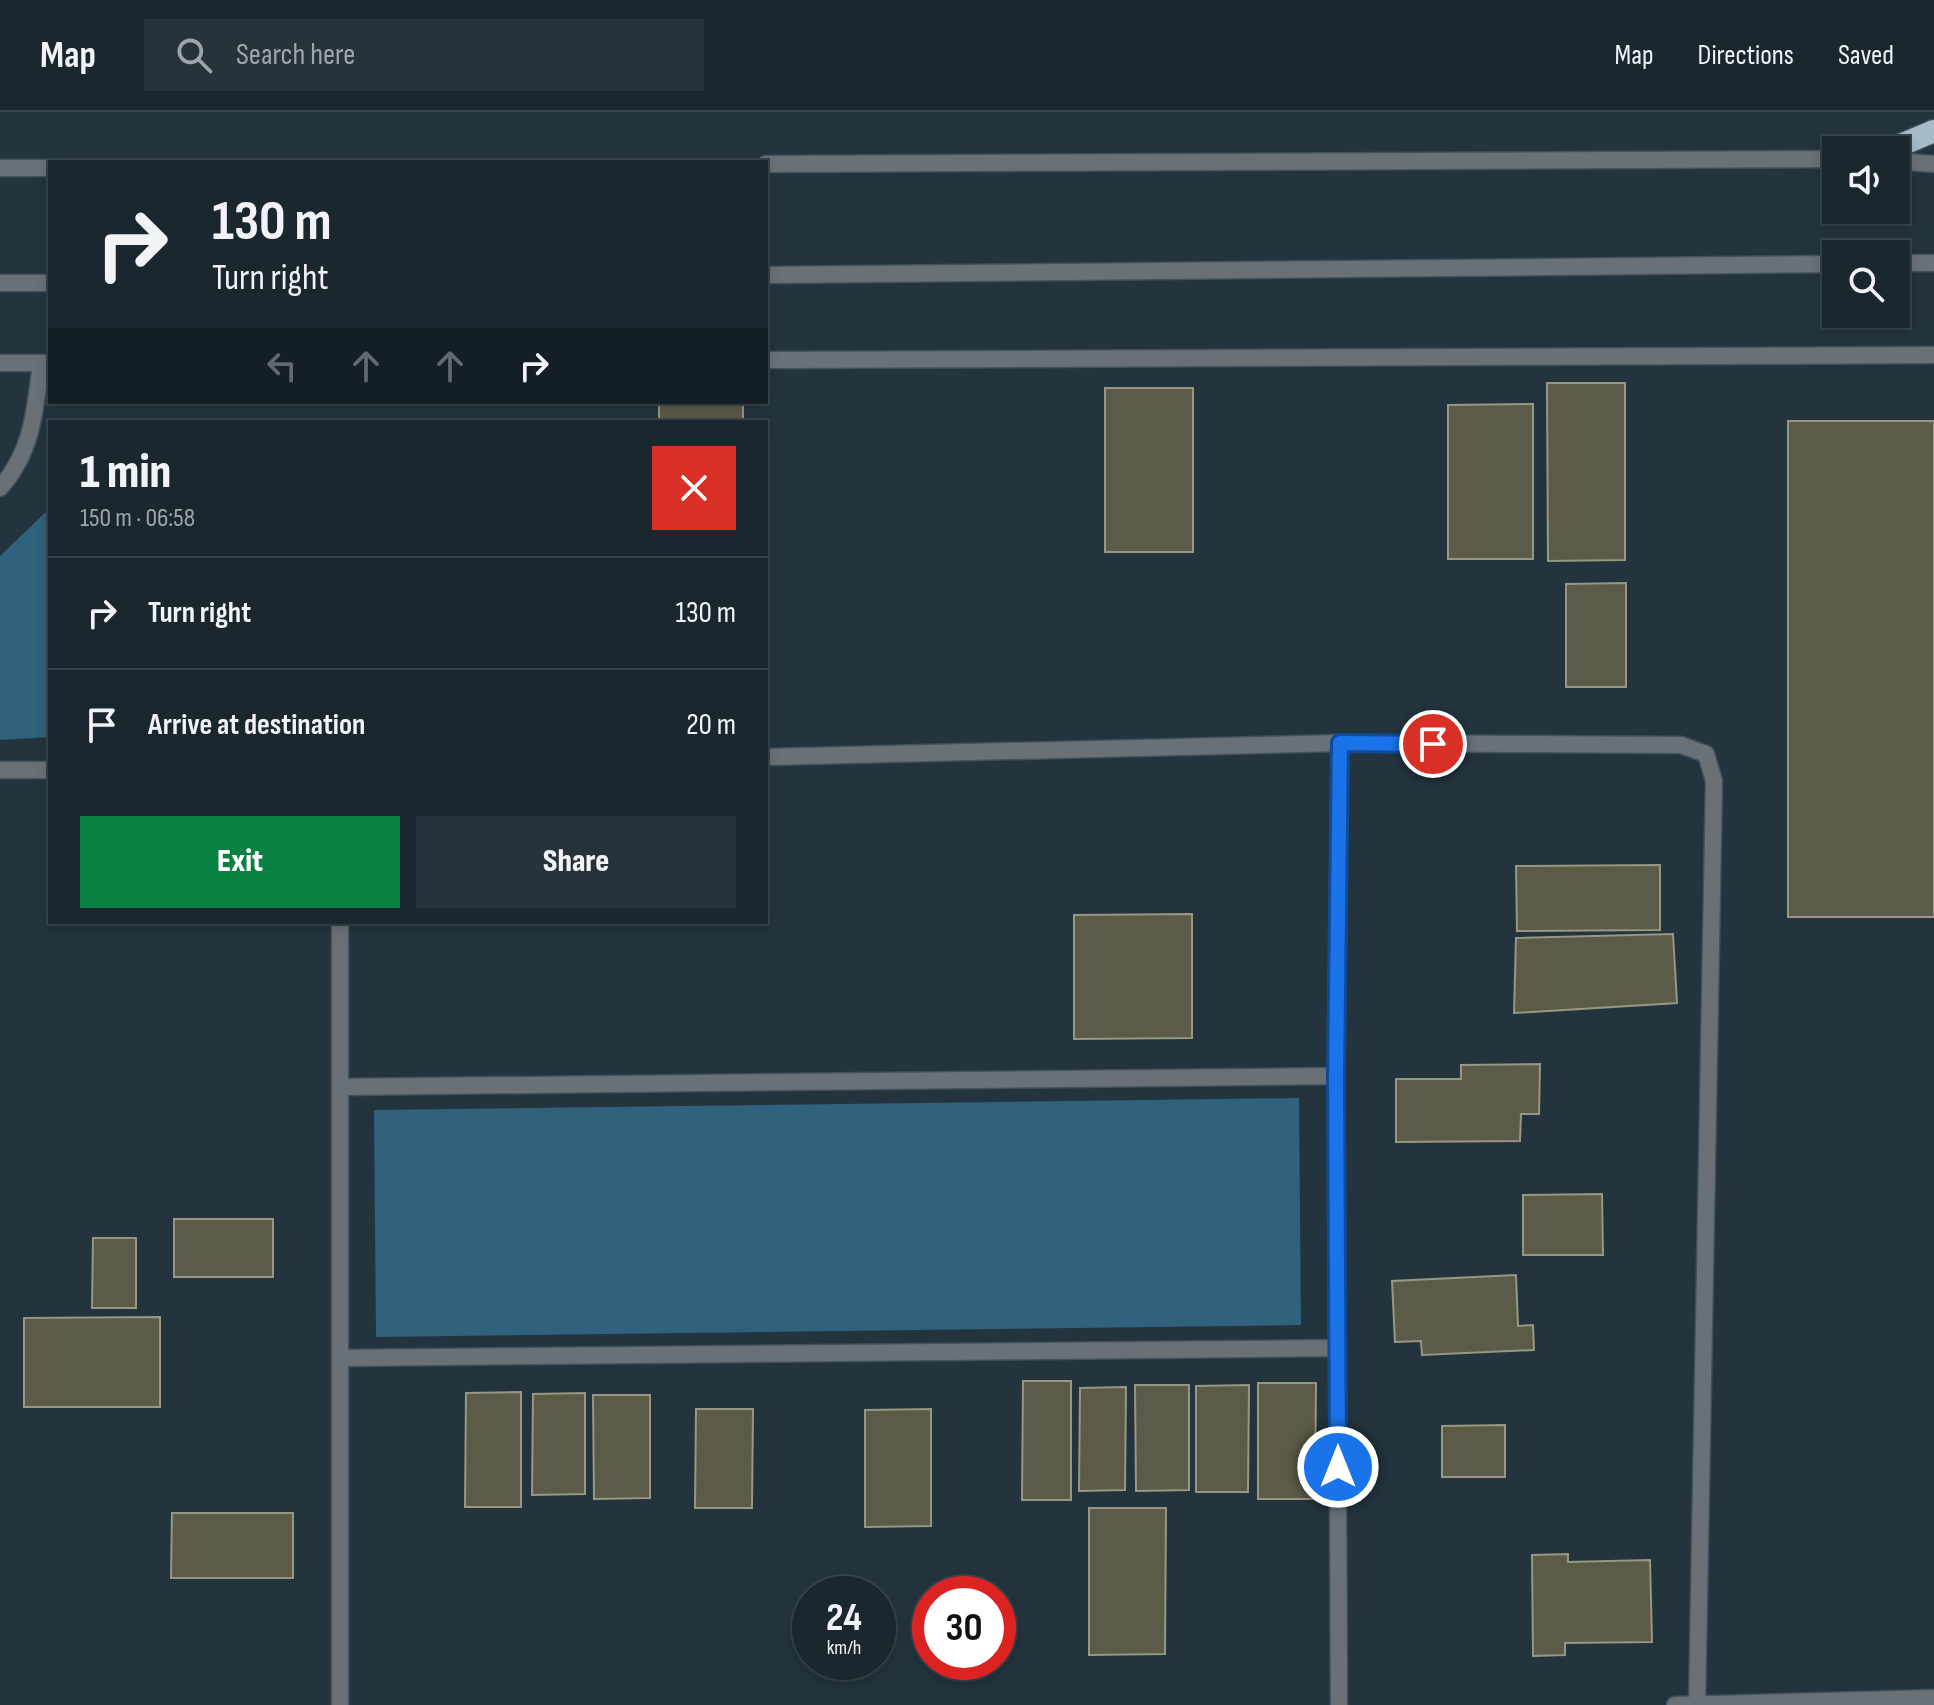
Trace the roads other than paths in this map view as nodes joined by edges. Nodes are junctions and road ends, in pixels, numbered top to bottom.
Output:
1 (1934, 131) edge
2 (1910, 141) edge
3 (1822, 159) edge
4 (1910, 162) edge
5 (768, 164) edge
6 (1934, 164) edge
7 (0, 168) edge
8 (48, 168) edge
9 (1910, 263) edge
10 (1934, 263) edge
11 (1822, 264) edge
12 (768, 275) edge
13 (0, 283) edge
14 (48, 283) edge
15 (1934, 355) edge
16 (768, 360) edge
17 (0, 363) edge
18 (46, 363) edge
19 (0, 488) edge
20 (1340, 743) junction
21 (768, 757) edge
22 (0, 770) edge
23 (48, 770) edge
24 (340, 924) edge
25 (1336, 1076) junction
26 (340, 1087) junction
27 (1337, 1348) junction
28 (340, 1358) junction
29 (1934, 1698) edge
30 (340, 1705) edge
31 (1339, 1705) edge
32 (1675, 1705) edge
33 (1697, 1705) edge

1 - 2 highway
3 - 5 street
4 - 6 street
7 - 8 street
9 - 10 street
11 - 12 street
13 - 14 street
15 - 16 street
17 - 18 street
18 - 19 street
20 - 21 street
20 - 25 street
20 - 33 street
22 - 23 street
24 - 26 street
25 - 26 street
25 - 27 street
26 - 28 street
27 - 28 street
27 - 31 street
28 - 30 street
29 - 33 street
32 - 33 street

